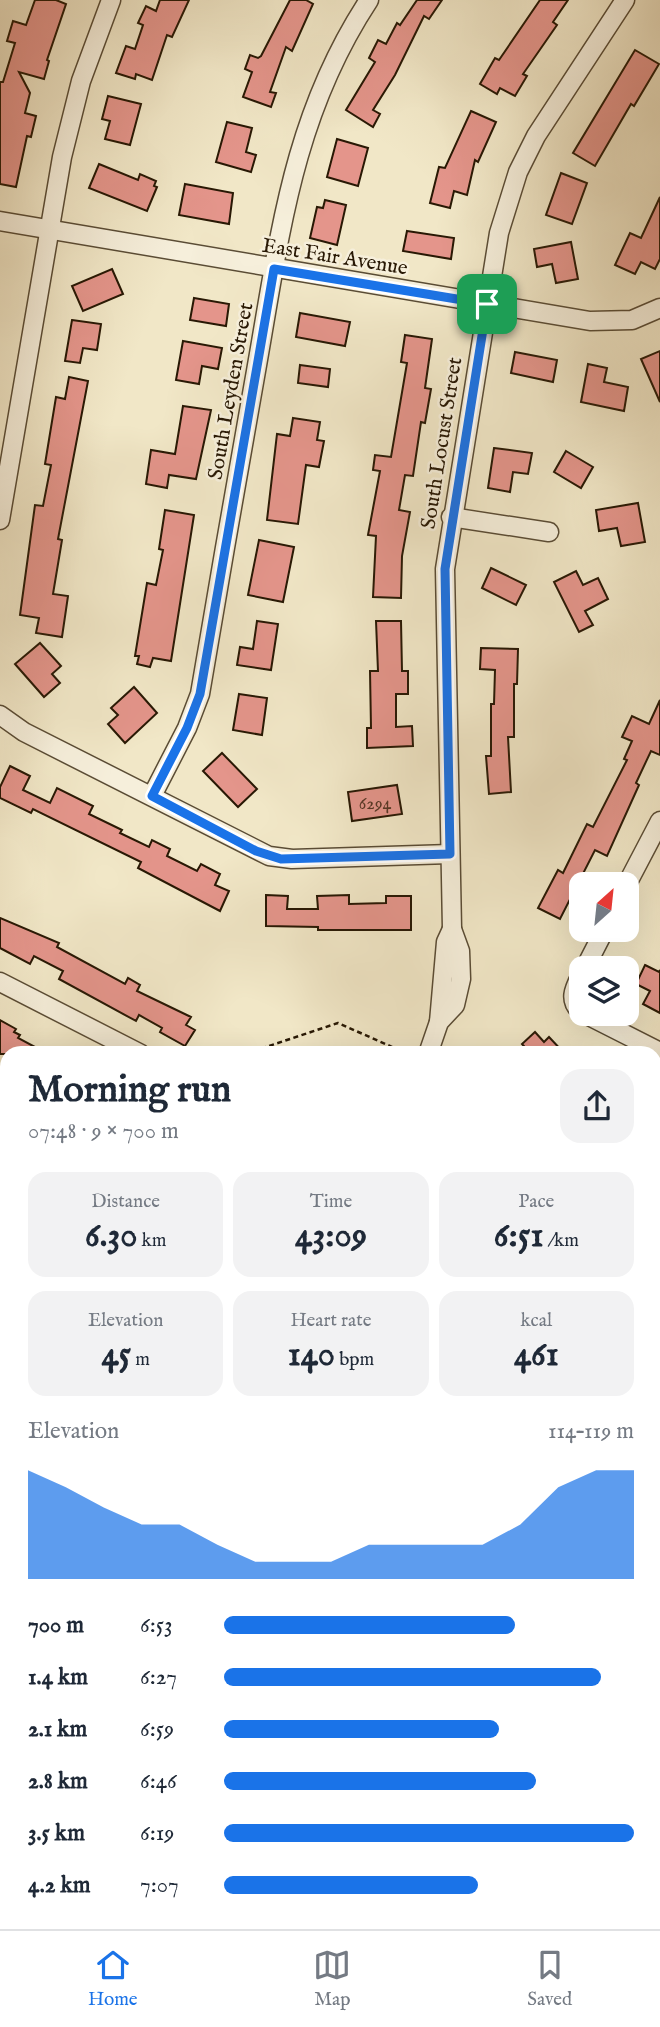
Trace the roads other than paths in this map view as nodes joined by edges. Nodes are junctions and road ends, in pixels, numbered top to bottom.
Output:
1 (111, 0) edge
2 (369, 0) edge
3 (625, 0) edge
4 (0, 221) edge
5 (49, 229) junction
6 (274, 269) junction
7 (487, 304) junction
8 (660, 308) edge
9 (451, 517) junction
10 (0, 520) edge
11 (549, 532) dead end
12 (0, 715) edge
13 (152, 796) junction
14 (660, 821) edge
15 (450, 854) junction
16 (634, 872) edge
17 (0, 982) edge
18 (608, 1026) edge
19 (125, 1046) edge
20 (431, 1046) edge
21 (648, 1046) edge

1 - 5 street
2 - 6 street, South Leyden Street
3 - 7 street, South Locust Street
4 - 5 street, East Fair Avenue
5 - 6 street, East Fair Avenue
5 - 10 street
6 - 7 street, East Fair Avenue
6 - 13 street, South Leyden Street
7 - 8 street, East Fair Avenue
7 - 9 street, South Locust Street
9 - 11 street
9 - 15 street, South Locust Street
12 - 13 street
13 - 15 street
14 - 16 street
15 - 20 street, South Locust Street
17 - 19 street
18 - 21 street

